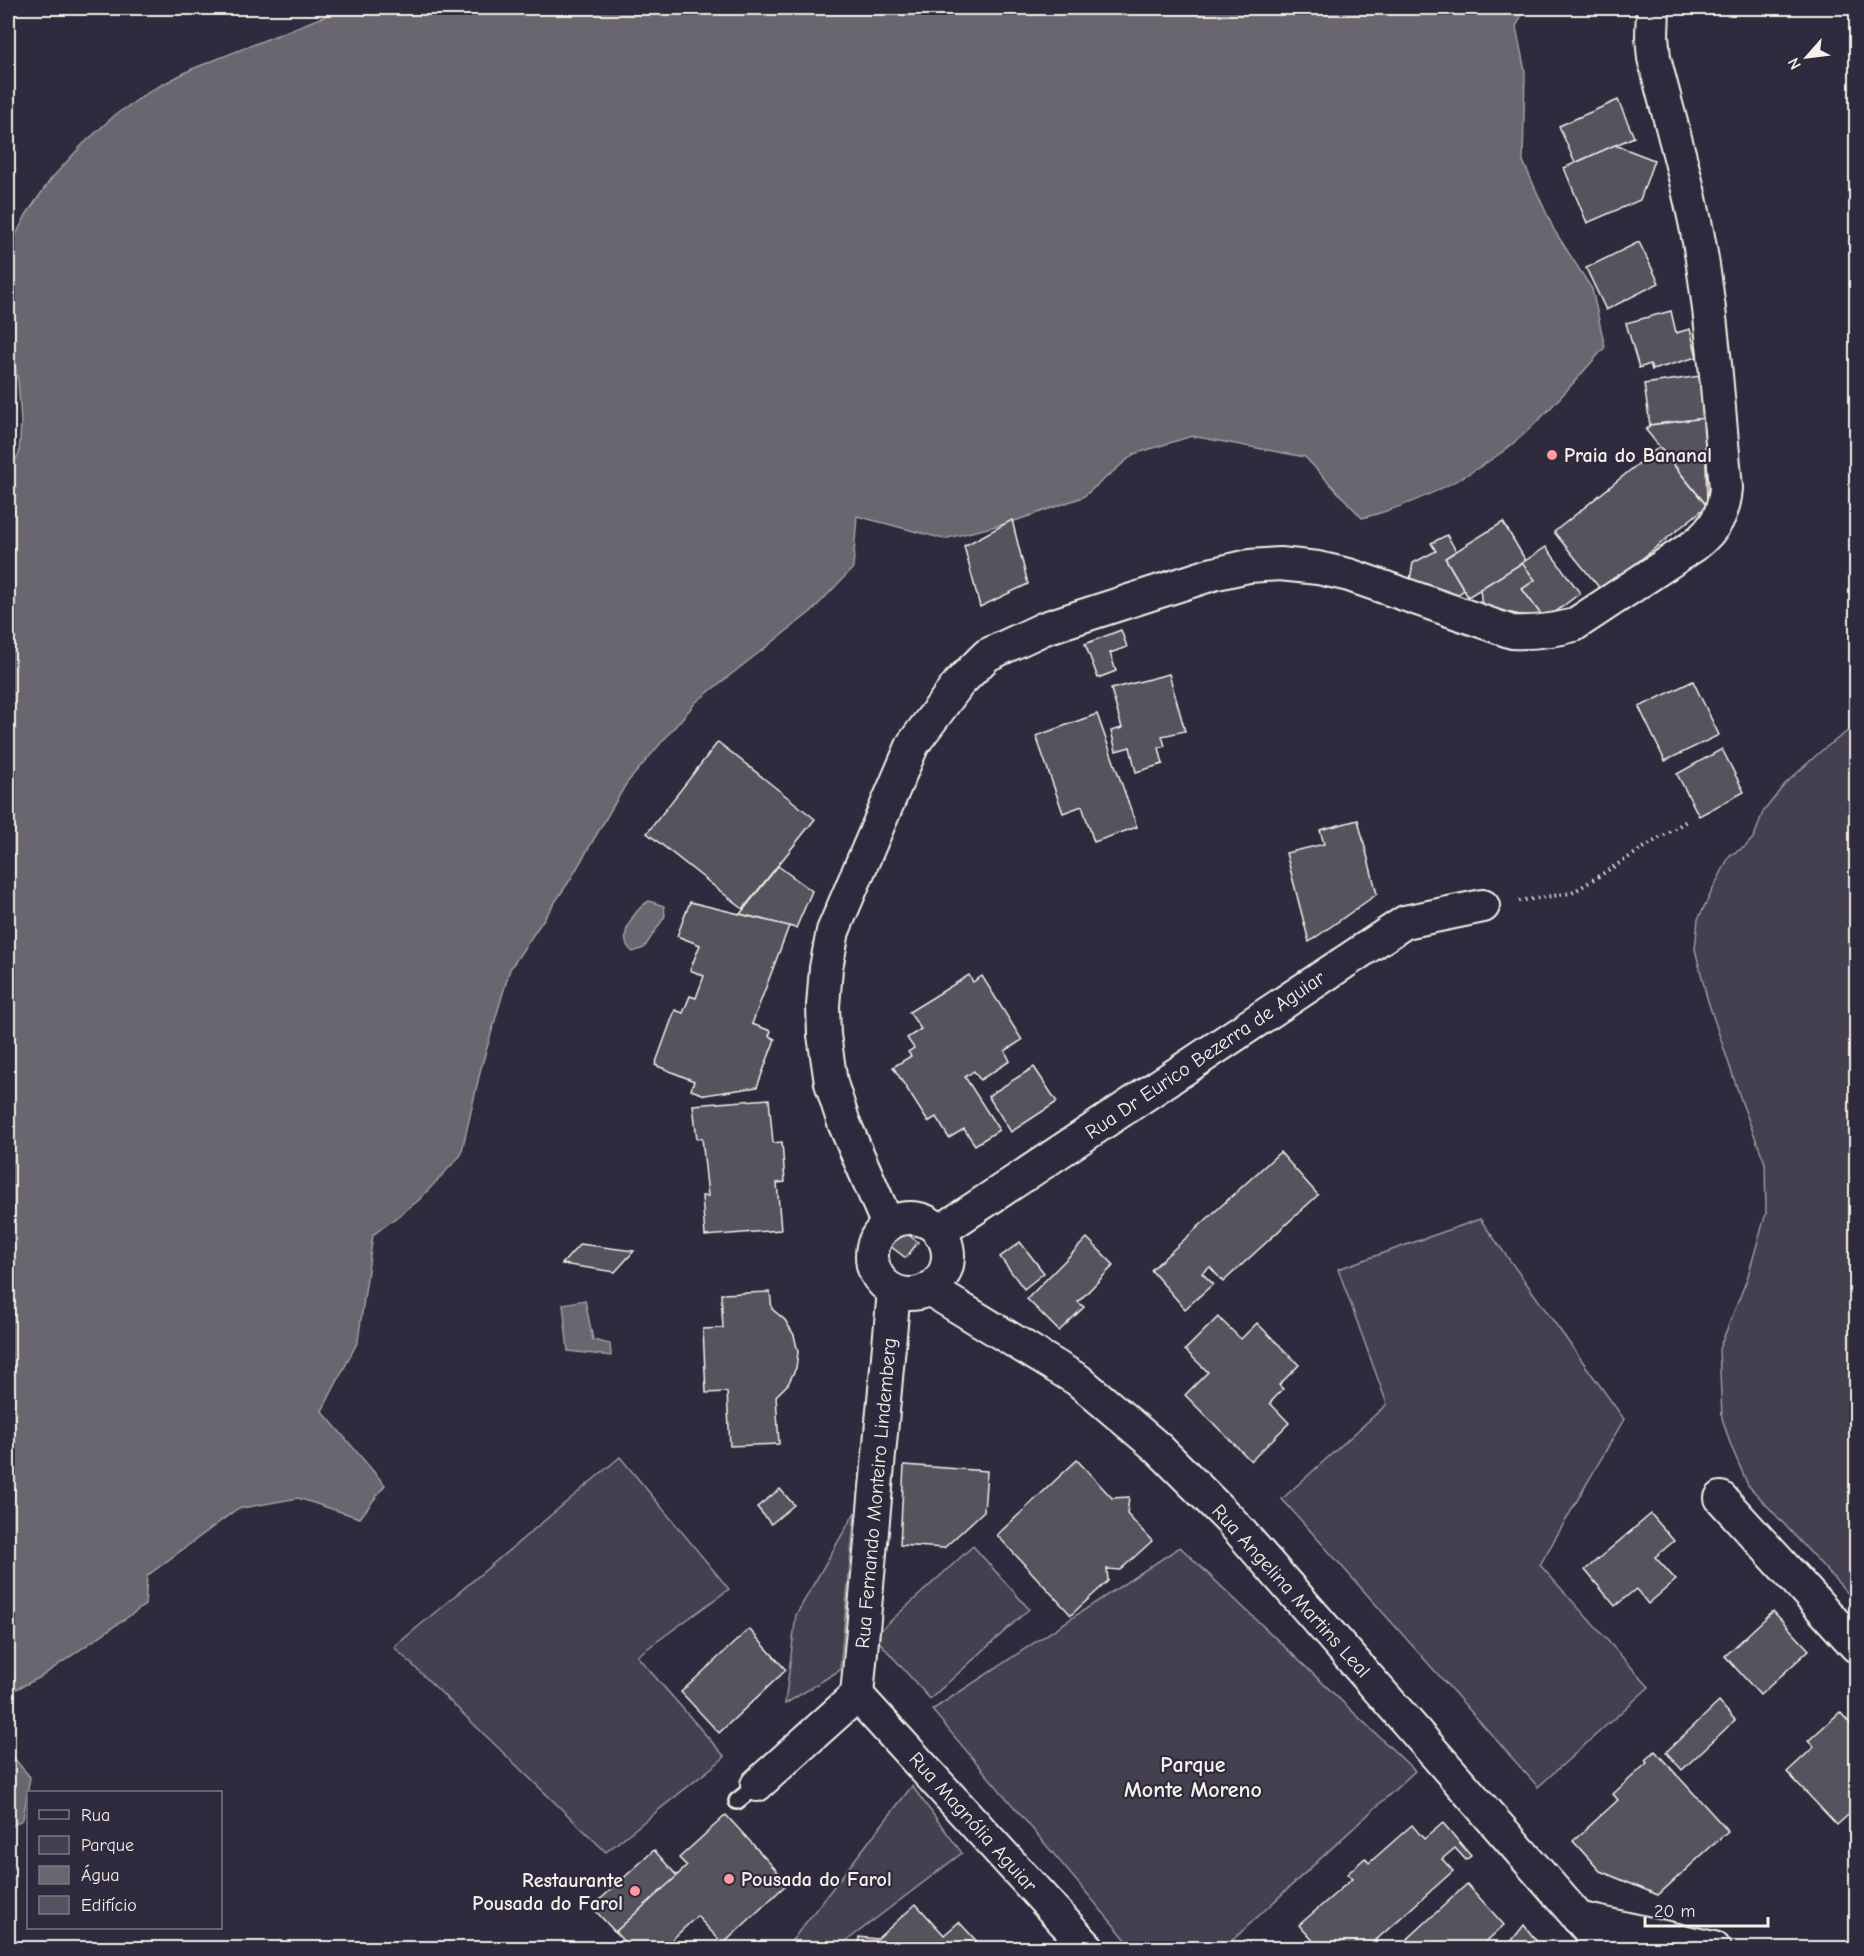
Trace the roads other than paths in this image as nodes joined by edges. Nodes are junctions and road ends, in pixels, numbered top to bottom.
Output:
1 (1653, 8) edge
2 (1483, 906) road end
3 (888, 1225) junction
4 (939, 1232) junction
5 (929, 1289) junction
6 (894, 1290) junction
7 (1721, 1498) dead end
8 (1857, 1646) edge
9 (857, 1695) junction
10 (747, 1793) dead end
11 (1578, 1918) junction
12 (1088, 1948) edge
13 (1605, 1948) edge
14 (1714, 1948) edge

1 - 3 street
2 - 4 street, Rua Dr Eurico Bezerra de Aguiar
3 - 4 street
3 - 6 street
4 - 5 street
5 - 6 street
5 - 11 street, Rua Angelina Martins Leal
6 - 9 street, Rua Fernando Monteiro Lindemberg
7 - 8 street
9 - 10 street
9 - 12 street, Rua Magnólia Aguiar
11 - 13 street, Rua Angelina Martins Leal
11 - 14 street

